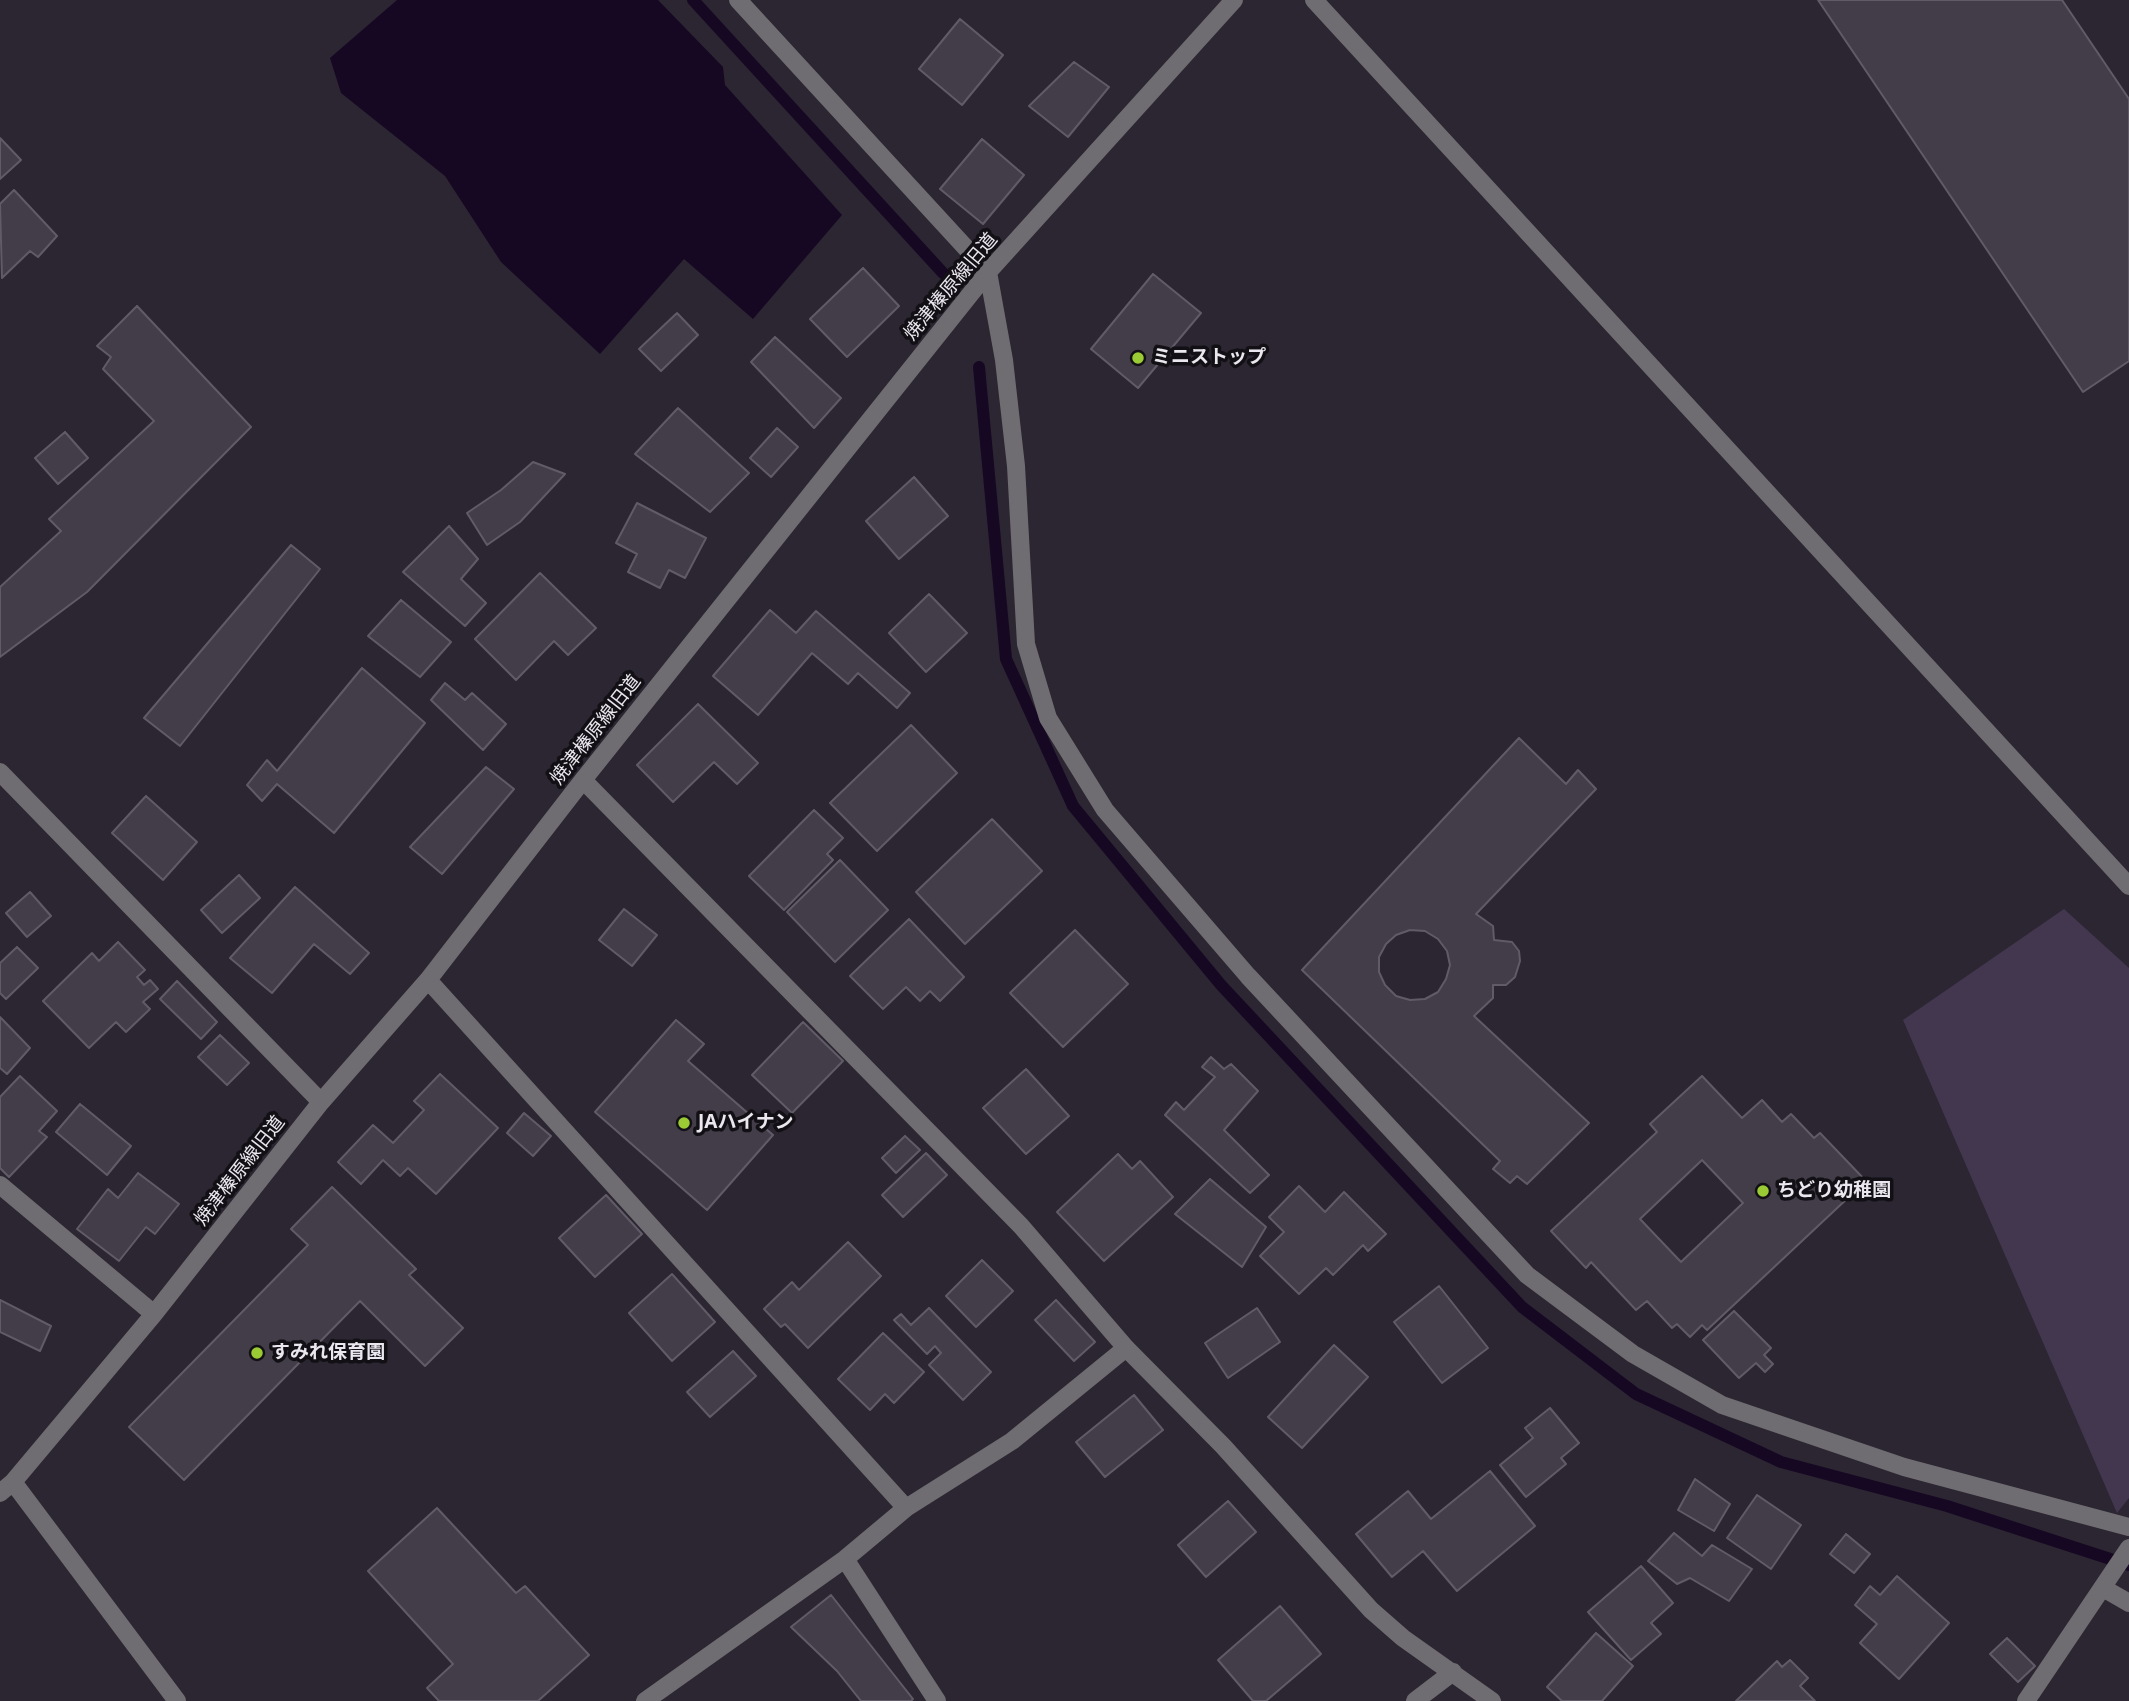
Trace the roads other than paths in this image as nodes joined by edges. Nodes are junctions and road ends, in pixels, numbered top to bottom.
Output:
1 (738, 0) edge
2 (1234, 0) edge
3 (1314, 0) edge
4 (988, 272) junction
5 (0, 772) edge
6 (583, 780) junction
7 (2129, 886) edge
8 (428, 980) junction
9 (321, 1102) junction
10 (0, 1185) edge
11 (154, 1314) junction
12 (1126, 1348) junction
13 (7, 1488) edge
14 (906, 1508) junction
15 (2129, 1527) edge
16 (2129, 1548) edge
17 (845, 1559) junction
18 (2103, 1588) junction
19 (2129, 1603) edge
20 (1453, 1672) junction
21 (2035, 1698) edge
22 (177, 1701) edge
23 (645, 1701) edge
24 (937, 1701) edge
25 (1415, 1701) edge
26 (1492, 1701) edge

1 - 4 street
2 - 4 street, 焼津榛原線旧道
3 - 7 street
4 - 6 street, 焼津榛原線旧道
4 - 15 street
5 - 9 street
6 - 8 street, 焼津榛原線旧道
6 - 12 street
8 - 9 street, 焼津榛原線旧道
8 - 14 street
9 - 11 street, 焼津榛原線旧道
10 - 11 street
11 - 13 street, 焼津榛原線旧道
12 - 14 street
12 - 20 street
13 - 22 street
14 - 17 street
16 - 18 street
17 - 23 street
17 - 24 street
18 - 19 street
18 - 21 street
20 - 25 street
20 - 26 street

